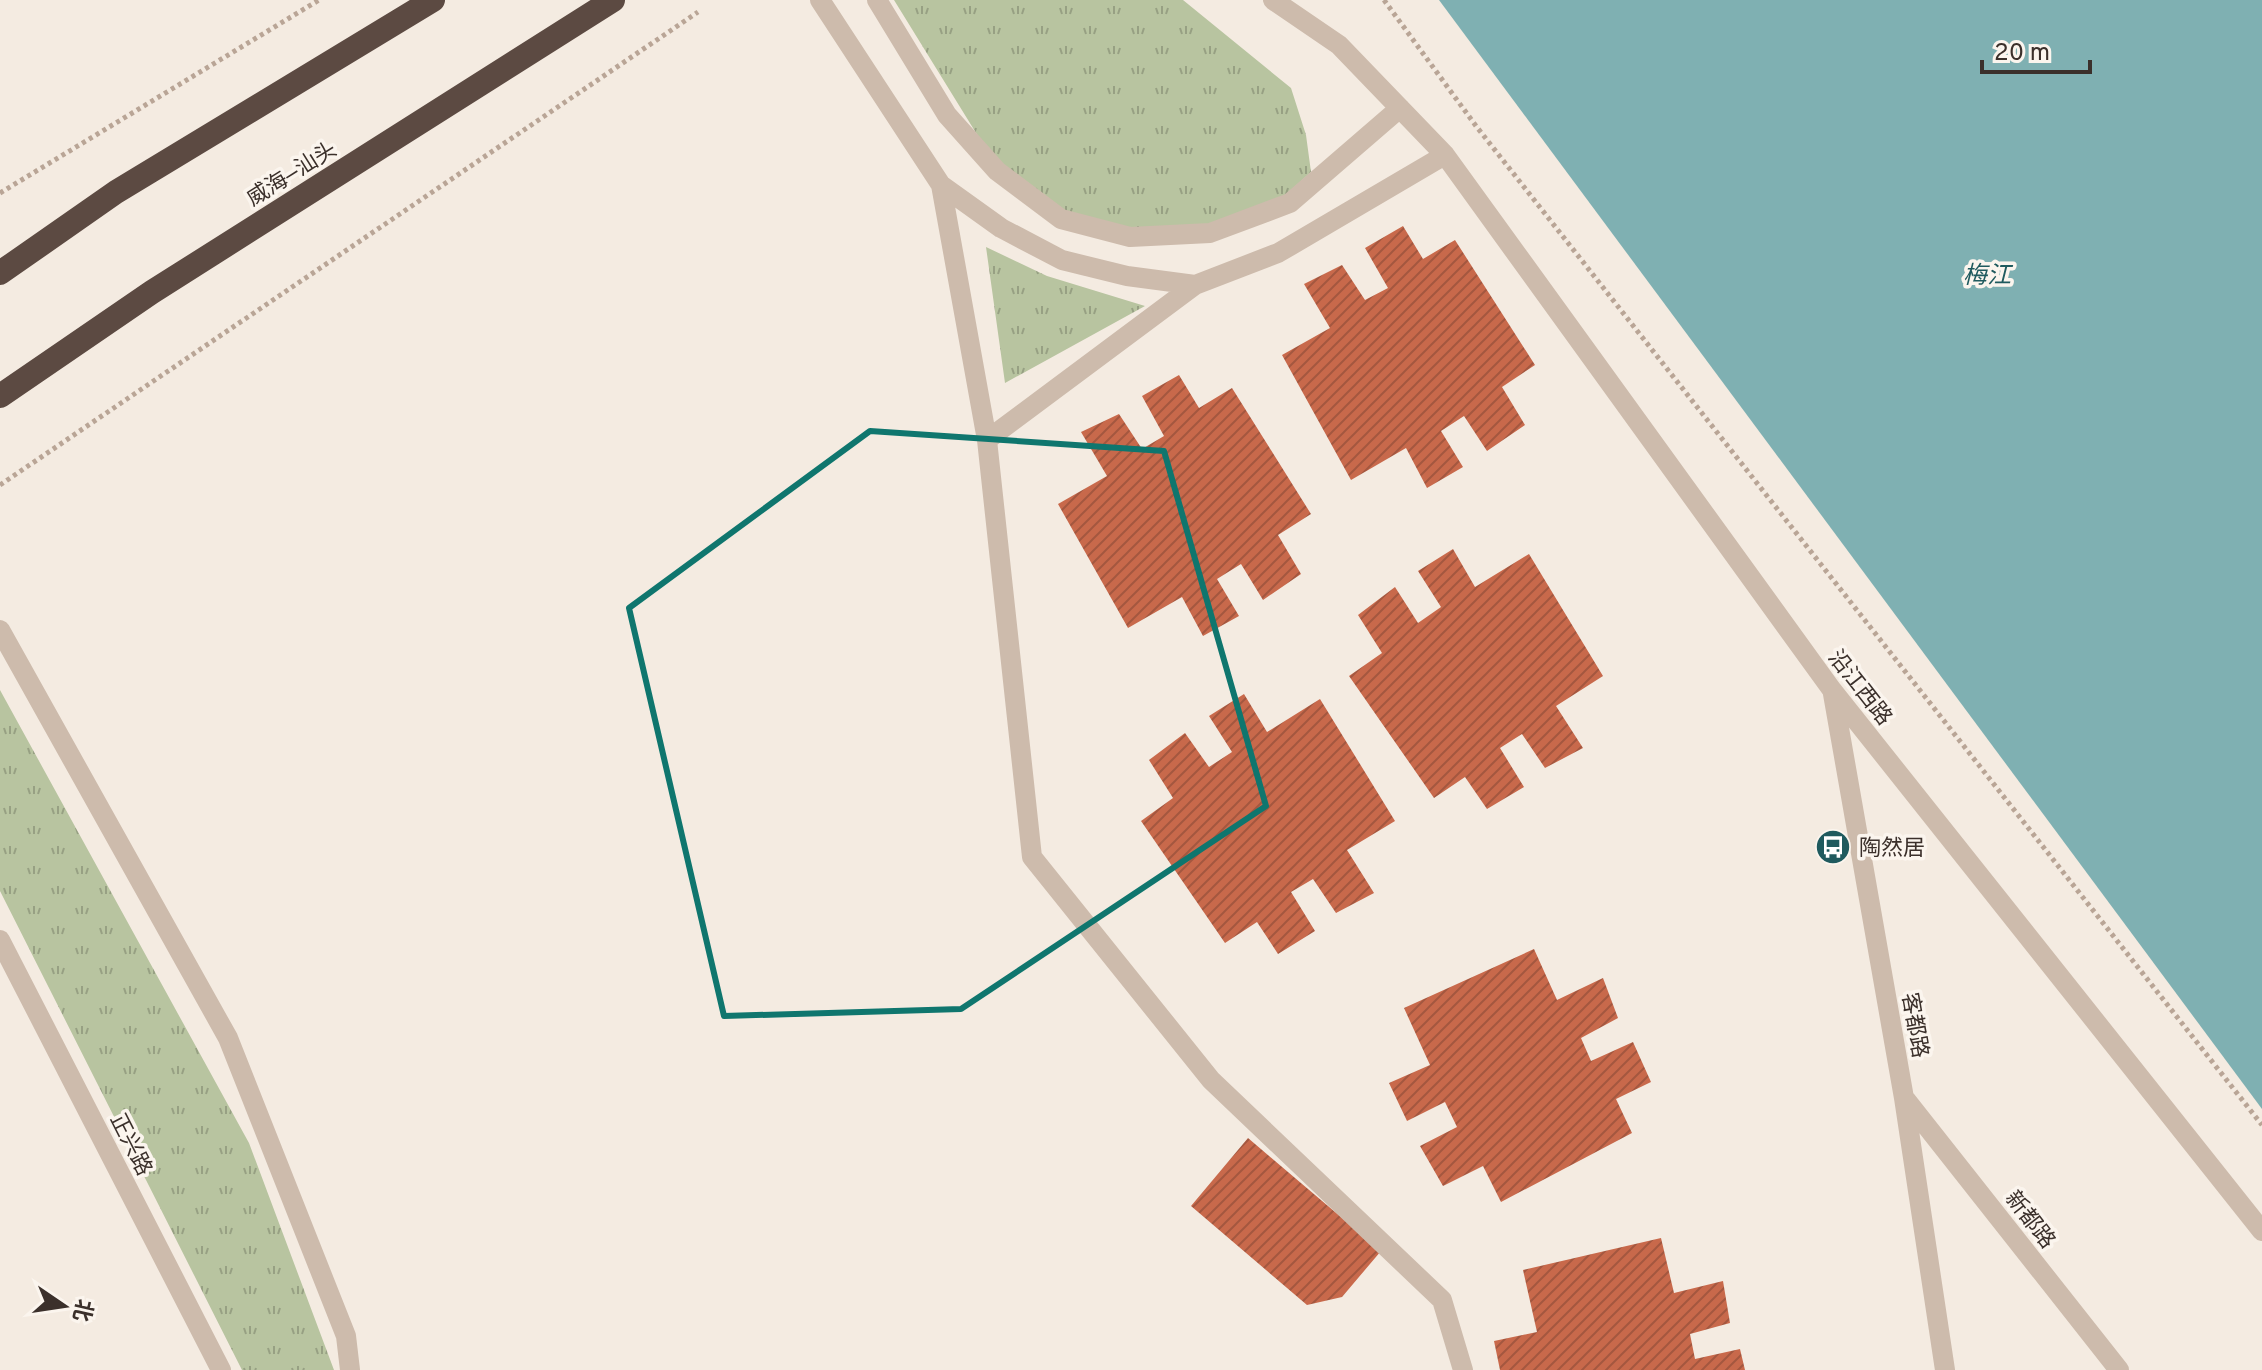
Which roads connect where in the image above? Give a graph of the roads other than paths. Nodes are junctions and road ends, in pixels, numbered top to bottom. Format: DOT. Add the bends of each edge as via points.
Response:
graph roads {
  1 [pos="433,0"];
  2 [pos="613,0"];
  3 [pos="820,0"];
  4 [pos="877,0"];
  5 [pos="1273,0"];
  6 [pos="1400,108"];
  7 [pos="1445,155"];
  8 [pos="941,185"];
  9 [pos="0,273"];
  10 [pos="1195,285"];
  11 [pos="0,396"];
  12 [pos="987,440"];
  13 [pos="0,630"];
  14 [pos="1832,690"];
  15 [pos="0,940"];
  16 [pos="1904,1098"];
  17 [pos="2262,1231"];
  18 [pos="221,1370"];
  19 [pos="350,1370"];
  20 [pos="1463,1370"];
  21 [pos="1945,1370"];
  22 [pos="2119,1370"];
  1 -- 9 [label="highway" via="116,192"];
  2 -- 11 [label="highway, 威海—汕头" via="152,292"];
  3 -- 8 [label="street"];
  4 -- 6 [label="street" via="947,115 997,171 1061,219 1130,237 1210,233 1290,203"];
  5 -- 6 [label="street, 沿江西路" via="1339,45"];
  6 -- 7 [label="street, 沿江西路"];
  7 -- 10 [label="street" via="1278,253"];
  7 -- 14 [label="street, 沿江西路"];
  8 -- 10 [label="street" via="1001,228 1062,260"];
  8 -- 12 [label="street"];
  10 -- 12 [label="street"];
  12 -- 20 [label="street" via="1032,857 1211,1080 1442,1300"];
  13 -- 19 [label="street" via="228,1038 346,1336"];
  14 -- 16 [label="street, 客都路"];
  14 -- 17 [label="street, 沿江西路"];
  15 -- 18 [label="street, 正兴路"];
  16 -- 21 [label="street, 客都路"];
  16 -- 22 [label="street, 新都路"];
}
